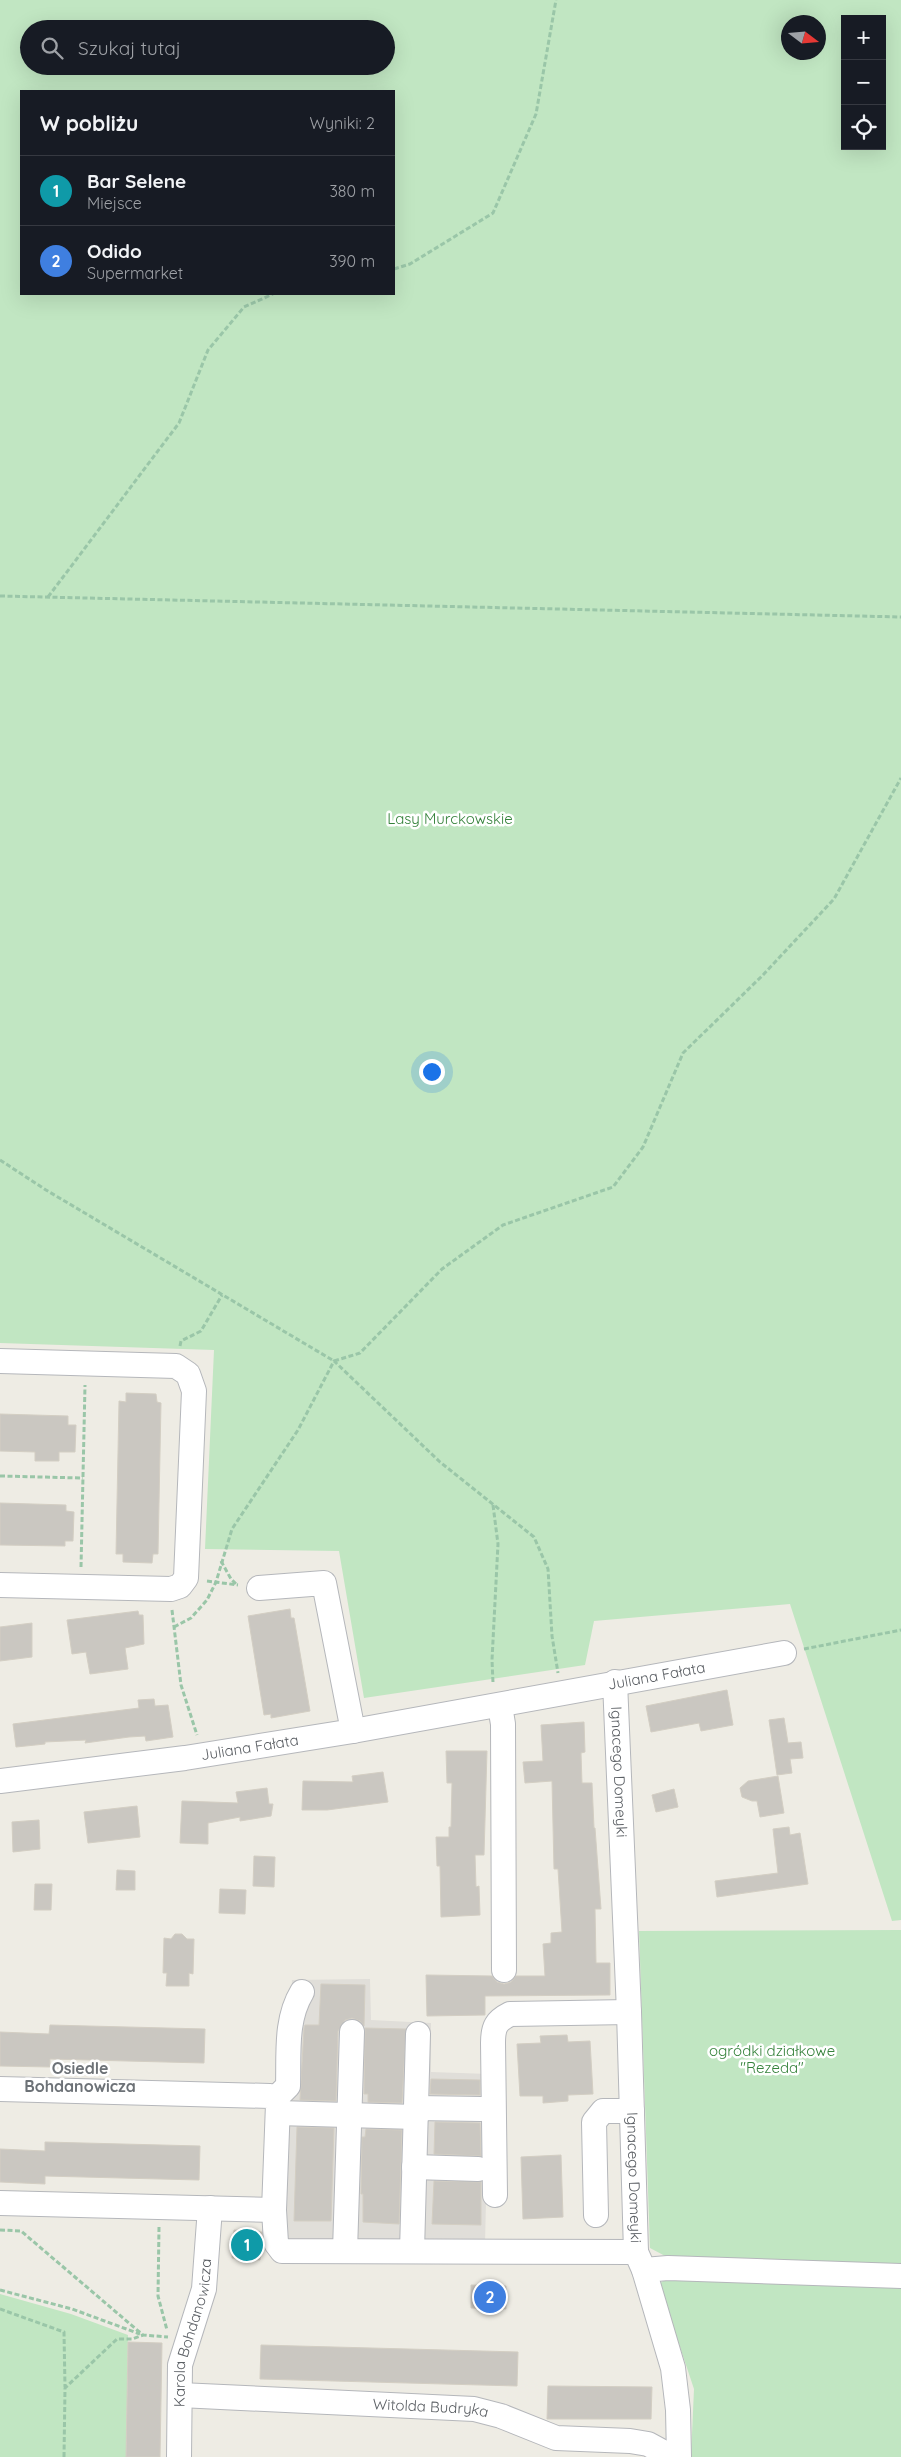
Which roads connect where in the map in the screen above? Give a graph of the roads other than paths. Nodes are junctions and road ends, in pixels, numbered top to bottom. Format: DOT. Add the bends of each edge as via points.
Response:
graph roads {
  1 [pos="0,1361"];
  2 [pos="0,1585"];
  3 [pos="248,1586"];
  4 [pos="784,1652"];
  5 [pos="615,1682"];
  6 [pos="497,1706"];
  7 [pos="353,1732"];
  8 [pos="0,1781"];
  9 [pos="504,1970"];
  10 [pos="302,1992"];
  11 [pos="629,2012"];
  12 [pos="352,2032"];
  13 [pos="418,2034"];
  14 [pos="0,2089"];
  15 [pos="277,2105"];
  16 [pos="481,2109"];
  17 [pos="632,2111"];
  18 [pos="416,2112"];
  19 [pos="350,2115"];
  20 [pos="414,2167"];
  21 [pos="478,2169"];
  22 [pos="495,2195"];
  23 [pos="0,2203"];
  24 [pos="210,2208"];
  25 [pos="274,2210"];
  26 [pos="596,2215"];
  27 [pos="412,2250"];
  28 [pos="345,2251"];
  29 [pos="640,2261"];
  30 [pos="901,2276"];
  31 [pos="180,2396"];
  32 [pos="179,2457"];
  33 [pos="672,2457"];
  34 [pos="679,2457"];
  1 -- 2 [label="street" via="176,1366 188,1374 194,1391 179,1584"];
  3 -- 7 [label="street" via="324,1584"];
  4 -- 5 [label="street, Juliana Fałata"];
  5 -- 6 [label="street, Juliana Fałata"];
  5 -- 11 [label="street, Ignacego Domeyki"];
  6 -- 7 [label="street, Juliana Fałata"];
  6 -- 9 [label="street" via="503,1724"];
  7 -- 8 [label="street, Juliana Fałata" via="206,1755"];
  10 -- 15 [label="street" via="293,2006 290,2020 288,2086"];
  11 -- 17 [label="street, Ignacego Domeyki"];
  11 -- 22 [label="street" via="510,2014 499,2019 493,2029"];
  12 -- 19 [label="street"];
  13 -- 18 [label="street"];
  14 -- 15 [label="street"];
  15 -- 19 [label="street"];
  15 -- 25 [label="street"];
  16 -- 18 [label="street"];
  17 -- 26 [label="street" via="603,2111 594,2122"];
  17 -- 29 [label="street, Ignacego Domeyki"];
  18 -- 19 [label="street"];
  18 -- 20 [label="street"];
  19 -- 28 [label="street"];
  20 -- 21 [label="street"];
  20 -- 27 [label="street"];
  23 -- 24 [label="street"];
  24 -- 25 [label="street"];
  24 -- 31 [label="street, Karola Bohdanowicza" via="204,2289 180,2365"];
  25 -- 28 [label="street" via="276,2243 282,2251"];
  27 -- 28 [label="street"];
  27 -- 29 [label="street"];
  29 -- 30 [label="street" via="668,2268"];
  29 -- 34 [label="street, Ignacego Domeyki" via="673,2368"];
  31 -- 32 [label="street, Karola Bohdanowicza"];
  31 -- 33 [label="street, Witolda Budryka" via="474,2409 556,2438 639,2442"];
}
